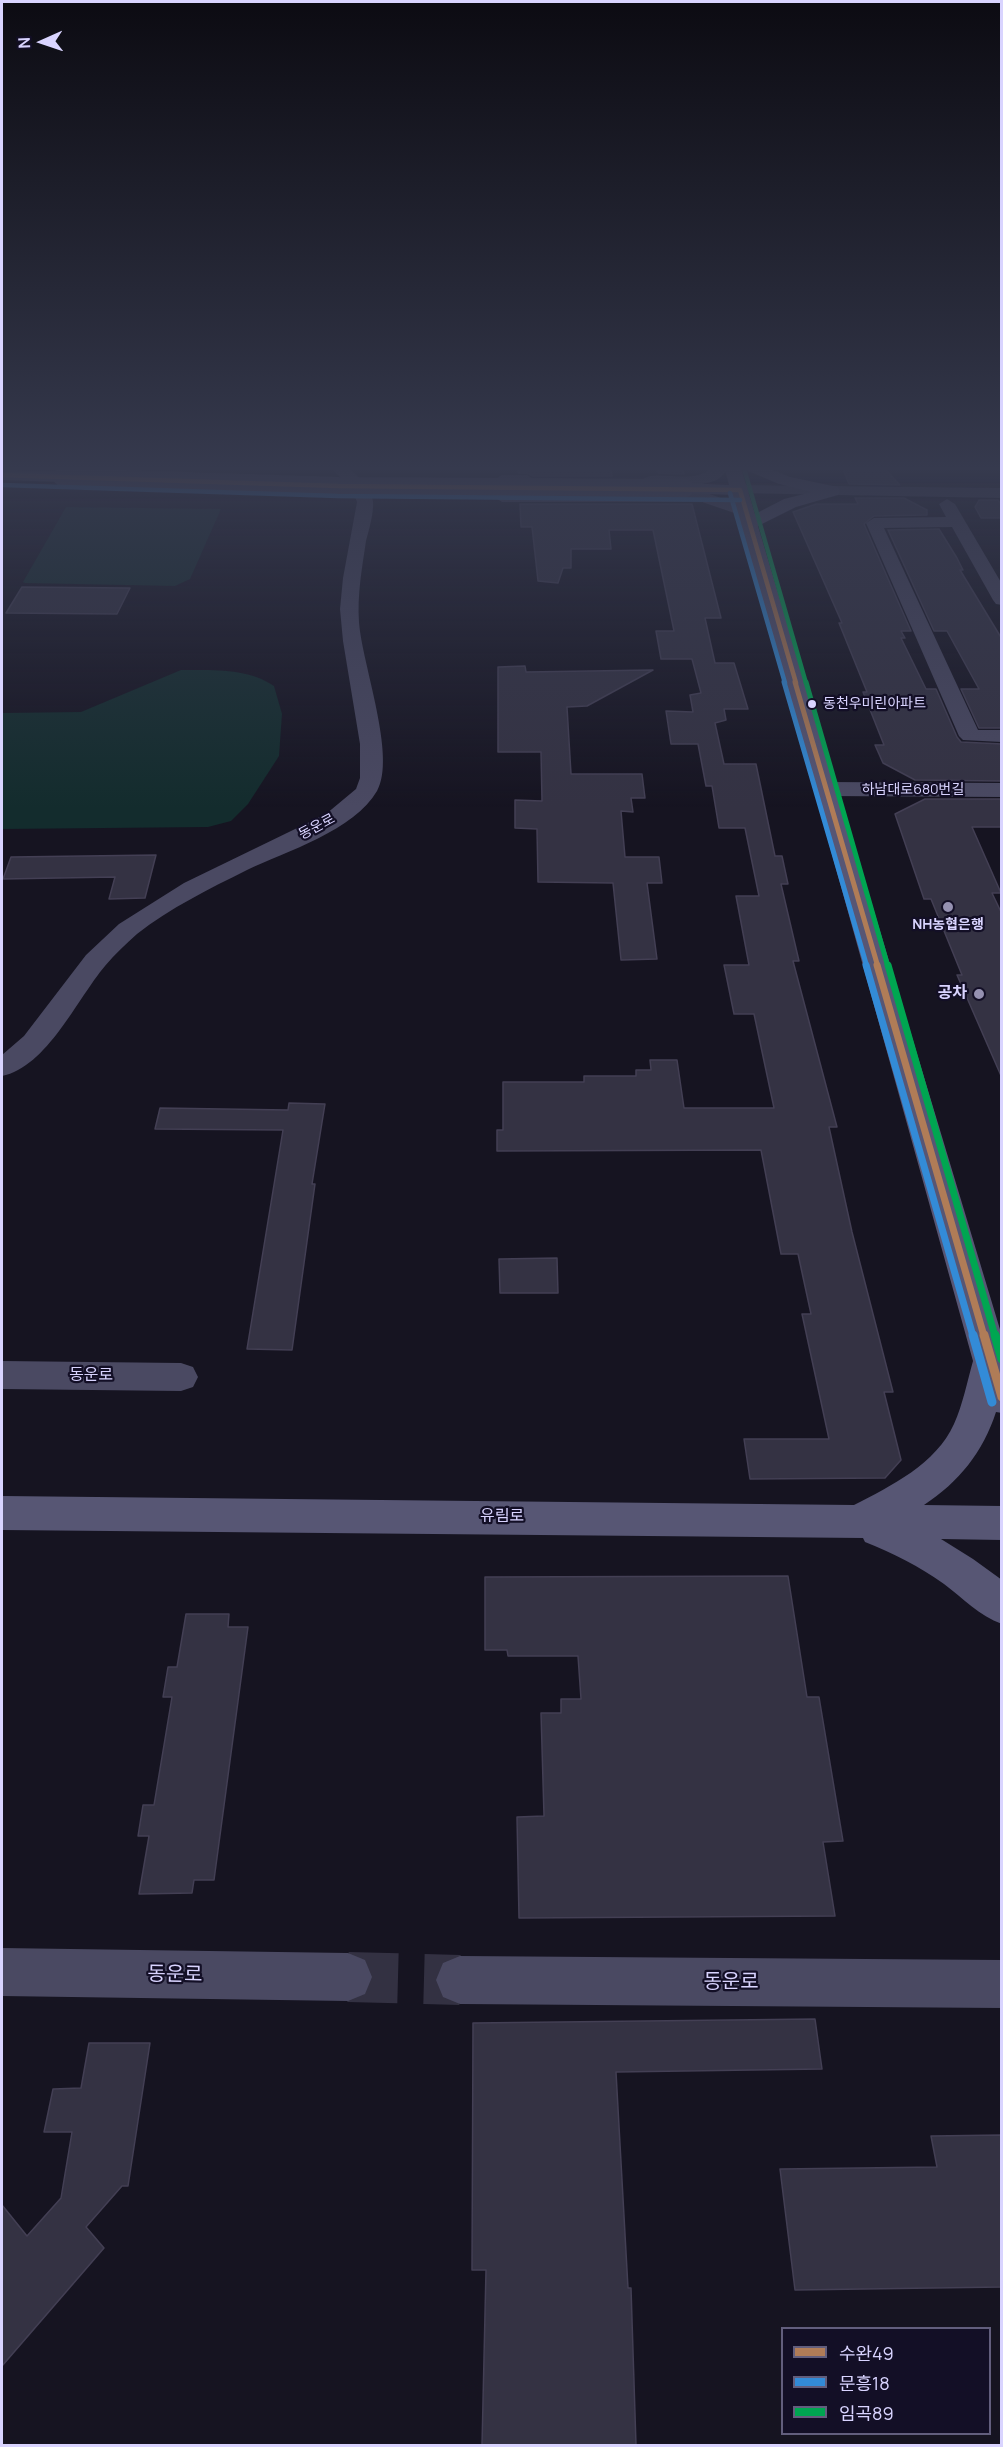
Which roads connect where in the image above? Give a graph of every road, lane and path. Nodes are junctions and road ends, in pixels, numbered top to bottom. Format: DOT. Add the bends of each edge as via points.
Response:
graph roads {
  1 [pos="354,579"];
  2 [pos="765,579"];
  3 [pos="899,579"];
  4 [pos="990,579"];
  5 [pos="1002,600"];
  6 [pos="1002,736"];
  7 [pos="825,789"];
  8 [pos="1002,790"];
  9 [pos="2,1067"];
  10 [pos="996,1365"];
  11 [pos="2,1375"];
  12 [pos="181,1377"];
  13 [pos="1002,1399"];
  14 [pos="2,1514"];
  15 [pos="858,1521"];
  16 [pos="1002,1523"];
  17 [pos="1002,1606"];
  18 [pos="2,1972"];
  19 [pos="348,1977"];
  20 [pos="460,1980"];
  21 [pos="1002,1984"];
  1 -- 9 [label="street, 동운로" via="350,604 353,645 371,738 371,781 358,801 331,821 185,893 144,918 85,973 27,1050"];
  2 -- 7 [label="main road"];
  3 -- 6 [label="street" via="970,736"];
  4 -- 5 [label="street"];
  7 -- 8 [label="street, 하남대로680번길"];
  7 -- 10 [label="main road"];
  10 -- 13 [label="main road"];
  10 -- 15 [label="main road" via="972,1427 957,1453 932,1480 903,1500"];
  11 -- 12 [label="street, 동운로"];
  14 -- 15 [label="main road, 유림로"];
  15 -- 16 [label="main road, 유림로"];
  15 -- 17 [label="main road" via="917,1545 966,1575"];
  18 -- 19 [label="street, 동운로"];
  20 -- 21 [label="street, 동운로"];
}
